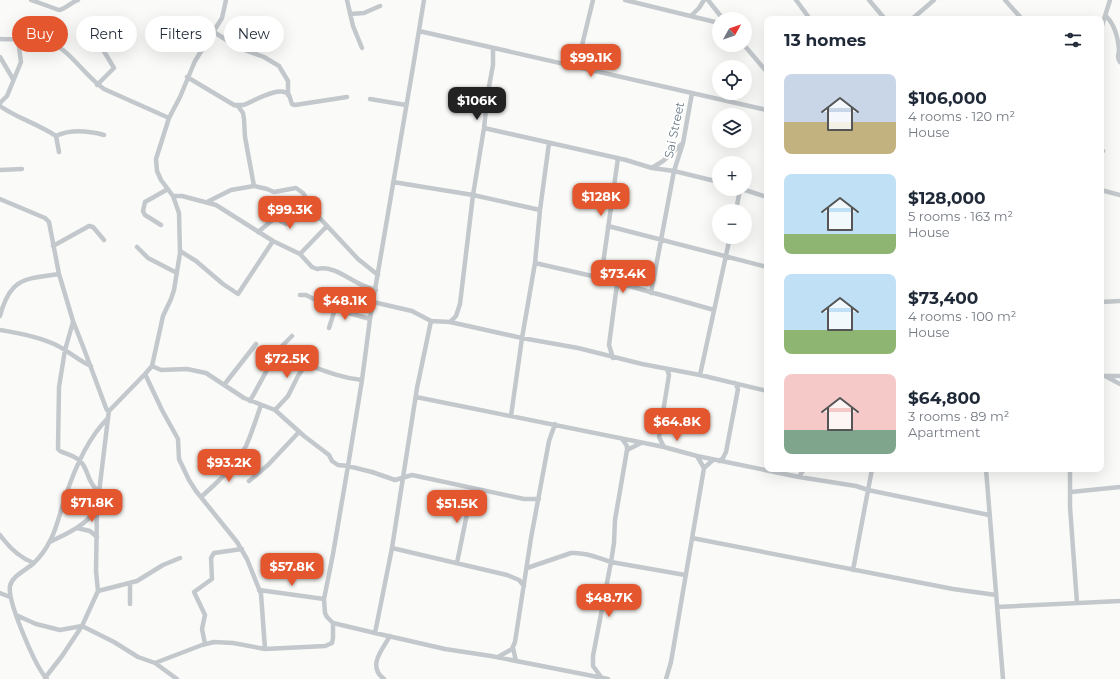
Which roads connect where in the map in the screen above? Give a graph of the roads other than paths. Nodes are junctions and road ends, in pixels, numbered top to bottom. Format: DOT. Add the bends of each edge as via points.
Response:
graph roads {
  1 [pos="31,0"];
  2 [pos="78,0"];
  3 [pos="226,0"];
  4 [pos="346,0"];
  5 [pos="424,0"];
  6 [pos="593,0"];
  7 [pos="625,0"];
  8 [pos="704,0"];
  9 [pos="708,0"];
  10 [pos="796,0"];
  11 [pos="869,0"];
  12 [pos="934,0"];
  13 [pos="1005,0"];
  14 [pos="1110,0"];
  15 [pos="380,6"];
  16 [pos="717,12"];
  17 [pos="350,14"];
  18 [pos="691,16"];
  19 [pos="808,16"];
  20 [pos="882,16"];
  21 [pos="915,16"];
  22 [pos="1019,16"];
  23 [pos="1106,16"];
  24 [pos="712,21"];
  25 [pos="1104,21"];
  26 [pos="216,28"];
  27 [pos="418,31"];
  28 [pos="216,33"];
  29 [pos="0,39"];
  30 [pos="12,40"];
  31 [pos="362,48"];
  32 [pos="493,48"];
  33 [pos="20,52"];
  34 [pos="64,52"];
  35 [pos="104,52"];
  36 [pos="201,52"];
  37 [pos="750,52"];
  38 [pos="0,57"];
  39 [pos="1120,62"];
  40 [pos="577,66"];
  41 [pos="764,68"];
  42 [pos="188,77"];
  43 [pos="13,79"];
  44 [pos="98,84"];
  45 [pos="692,93"];
  46 [pos="288,95"];
  47 [pos="347,98"];
  48 [pos="370,99"];
  49 [pos="0,105"];
  50 [pos="406,105"];
  51 [pos="234,106"];
  52 [pos="764,109"];
  53 [pos="169,118"];
  54 [pos="484,128"];
  55 [pos="104,135"];
  56 [pos="56,136"];
  57 [pos="549,143"];
  58 [pos="683,143"];
  59 [pos="59,152"];
  60 [pos="618,158"];
  61 [pos="652,168"];
  62 [pos="22,169"];
  63 [pos="0,170"];
  64 [pos="674,171"];
  65 [pos="712,180"];
  66 [pos="393,182"];
  67 [pos="254,186"];
  68 [pos="168,189"];
  69 [pos="1104,191"];
  70 [pos="752,192"];
  71 [pos="474,195"];
  72 [pos="1120,195"];
  73 [pos="173,196"];
  74 [pos="764,196"];
  75 [pos="0,199"];
  76 [pos="308,201"];
  77 [pos="207,202"];
  78 [pos="540,210"];
  79 [pos="161,225"];
  80 [pos="327,226"];
  81 [pos="608,226"];
  82 [pos="258,232"];
  83 [pos="662,239"];
  84 [pos="104,240"];
  85 [pos="273,241"];
  86 [pos="729,244"];
  87 [pos="53,246"];
  88 [pos="137,247"];
  89 [pos="180,251"];
  90 [pos="300,254"];
  91 [pos="726,256"];
  92 [pos="535,263"];
  93 [pos="764,266"];
  94 [pos="177,273"];
  95 [pos="59,274"];
  96 [pos="378,275"];
  97 [pos="601,278"];
  98 [pos="617,284"];
  99 [pos="376,290"];
  100 [pos="651,293"];
  101 [pos="300,295"];
  102 [pos="1120,301"];
  103 [pos="373,302"];
  104 [pos="1104,302"];
  105 [pos="335,309"];
  106 [pos="714,310"];
  107 [pos="0,316"];
  108 [pos="370,319"];
  109 [pos="73,321"];
  110 [pos="431,321"];
  111 [pos="450,322"];
  112 [pos="330,328"];
  113 [pos="0,330"];
  114 [pos="292,336"];
  115 [pos="522,338"];
  116 [pos="256,344"];
  117 [pos="65,350"];
  118 [pos="613,358"];
  119 [pos="91,366"];
  120 [pos="152,366"];
  121 [pos="667,370"];
  122 [pos="146,374"];
  123 [pos="700,375"];
  124 [pos="1120,376"];
  125 [pos="1104,377"];
  126 [pos="1104,377"];
  127 [pos="362,380"];
  128 [pos="735,383"];
  129 [pos="1120,384"];
  130 [pos="224,385"];
  131 [pos="764,387"];
  132 [pos="761,389"];
  133 [pos="764,390"];
  134 [pos="416,398"];
  135 [pos="250,401"];
  136 [pos="261,405"];
  137 [pos="108,410"];
  138 [pos="275,410"];
  139 [pos="511,416"];
  140 [pos="108,418"];
  141 [pos="555,424"];
  142 [pos="299,432"];
  143 [pos="659,437"];
  144 [pos="622,439"];
  145 [pos="641,443"];
  146 [pos="651,444"];
  147 [pos="664,447"];
  148 [pos="627,450"];
  149 [pos="697,456"];
  150 [pos="713,460"];
  151 [pos="80,461"];
  152 [pos="719,461"];
  153 [pos="348,466"];
  154 [pos="704,468"];
  155 [pos="764,470"];
  156 [pos="774,472"];
  157 [pos="802,472"];
  158 [pos="871,472"];
  159 [pos="986,472"];
  160 [pos="1070,472"];
  161 [pos="403,477"];
  162 [pos="799,477"];
  163 [pos="249,481"];
  164 [pos="1120,487"];
  165 [pos="472,489"];
  166 [pos="868,490"];
  167 [pos="98,491"];
  168 [pos="1071,492"];
  169 [pos="201,497"];
  170 [pos="539,499"];
  171 [pos="97,509"];
  172 [pos="989,515"];
  173 [pos="77,528"];
  174 [pos="0,535"];
  175 [pos="97,537"];
  176 [pos="692,538"];
  177 [pos="50,542"];
  178 [pos="392,548"];
  179 [pos="242,549"];
  180 [pos="180,558"];
  181 [pos="611,562"];
  182 [pos="34,563"];
  183 [pos="457,563"];
  184 [pos="527,568"];
  185 [pos="853,570"];
  186 [pos="685,576"];
  187 [pos="130,583"];
  188 [pos="524,586"];
  189 [pos="259,590"];
  190 [pos="98,591"];
  191 [pos="0,593"];
  192 [pos="10,596"];
  193 [pos="996,596"];
  194 [pos="324,599"];
  195 [pos="1120,601"];
  196 [pos="1076,603"];
  197 [pos="130,604"];
  198 [pos="998,607"];
  199 [pos="16,614"];
  200 [pos="333,623"];
  201 [pos="82,626"];
  202 [pos="375,633"];
  203 [pos="390,636"];
  204 [pos="205,644"];
  205 [pos="513,648"];
  206 [pos="265,649"];
  207 [pos="498,658"];
  208 [pos="516,661"];
  209 [pos="155,663"];
  210 [pos="601,677"];
  211 [pos="45,678"];
  212 [pos="177,679"];
  213 [pos="384,679"];
  214 [pos="608,679"];
  215 [pos="666,679"];
  216 [pos="1003,679"];
  1 -- 2 [label="street" via="59,10"];
  3 -- 26 [label="street" via="222,18"];
  4 -- 17 [label="street"];
  5 -- 27 [label="street"];
  6 -- 40 [label="street"];
  7 -- 18 [label="street"];
  8 -- 18 [label="street"];
  9 -- 16 [label="street"];
  10 -- 19 [label="street"];
  11 -- 20 [label="street"];
  12 -- 21 [label="street"];
  13 -- 22 [label="street"];
  14 -- 23 [label="street"];
  15 -- 17 [label="street" via="364,13"];
  17 -- 31 [label="street"];
  18 -- 24 [label="street"];
  23 -- 25 [label="street"];
  23 -- 39 [label="street" via="1115,27"];
  27 -- 32 [label="street"];
  27 -- 50 [label="street"];
  28 -- 46 [label="street" via="239,48 264,57 279,66 288,81"];
  29 -- 30 [label="street"];
  32 -- 40 [label="street"];
  32 -- 54 [label="street"];
  33 -- 43 [label="street" via="21,62"];
  34 -- 44 [label="street"];
  35 -- 44 [label="street" via="114,68"];
  36 -- 42 [label="street"];
  37 -- 41 [label="street"];
  38 -- 43 [label="street"];
  40 -- 45 [label="street"];
  42 -- 51 [label="street"];
  42 -- 53 [label="street"];
  43 -- 49 [label="street" via="7,96"];
  44 -- 53 [label="street" via="111,93"];
  45 -- 52 [label="street"];
  45 -- 58 [label="street, Sai Street"];
  46 -- 47 [label="street" via="292,104 296,105"];
  46 -- 51 [label="street" via="270,94"];
  48 -- 50 [label="street"];
  49 -- 56 [label="street" via="12,114 41,126"];
  50 -- 66 [label="street"];
  51 -- 67 [label="street" via="238,106 243,113"];
  53 -- 68 [label="street" via="156,163 161,180"];
  54 -- 57 [label="street"];
  54 -- 71 [label="street"];
  55 -- 56 [label="street" via="76,131"];
  56 -- 59 [label="street"];
  57 -- 60 [label="street"];
  57 -- 78 [label="street"];
  58 -- 61 [label="street"];
  58 -- 64 [label="street, Sai Street"];
  60 -- 61 [label="street"];
  60 -- 81 [label="street"];
  61 -- 64 [label="street"];
  62 -- 63 [label="street"];
  64 -- 65 [label="street"];
  64 -- 83 [label="street, Sai Street"];
  66 -- 71 [label="street"];
  66 -- 96 [label="street"];
  67 -- 76 [label="street" via="274,192 296,188"];
  67 -- 77 [label="street" via="231,190"];
  68 -- 73 [label="street"];
  68 -- 79 [label="street" via="145,202 143,211"];
  69 -- 72 [label="street"];
  70 -- 74 [label="street"];
  71 -- 78 [label="street"];
  71 -- 111 [label="street" via="460,304 456,316"];
  73 -- 77 [label="street"];
  73 -- 89 [label="street" via="179,213"];
  75 -- 87 [label="street" via="47,220"];
  76 -- 80 [label="street"];
  76 -- 82 [label="street" via="286,224 275,218"];
  77 -- 82 [label="street"];
  78 -- 92 [label="street"];
  80 -- 90 [label="street"];
  80 -- 96 [label="street" via="358,259"];
  81 -- 83 [label="street"];
  81 -- 97 [label="street"];
  82 -- 85 [label="street"];
  83 -- 91 [label="street"];
  83 -- 100 [label="street, Sai Street"];
  84 -- 87 [label="street" via="88,226"];
  85 -- 89 [label="street" via="238,294"];
  85 -- 90 [label="street"];
  86 -- 91 [label="street"];
  87 -- 95 [label="street"];
  88 -- 94 [label="street" via="148,258"];
  89 -- 94 [label="street"];
  90 -- 99 [label="street" via="312,267 335,271"];
  91 -- 93 [label="street"];
  91 -- 106 [label="street"];
  92 -- 97 [label="street"];
  92 -- 115 [label="street"];
  94 -- 120 [label="street" via="171,299 163,316"];
  95 -- 107 [label="street" via="19,283 7,295"];
  95 -- 109 [label="street"];
  96 -- 99 [label="street"];
  97 -- 98 [label="street"];
  98 -- 100 [label="street"];
  98 -- 118 [label="street" via="609,345"];
  99 -- 103 [label="street"];
  100 -- 106 [label="street"];
  101 -- 105 [label="street" via="306,295 324,306"];
  102 -- 104 [label="street"];
  103 -- 108 [label="street"];
  103 -- 110 [label="street" via="412,311"];
  105 -- 108 [label="street"];
  105 -- 112 [label="street"];
  106 -- 123 [label="street"];
  108 -- 127 [label="street"];
  109 -- 117 [label="street"];
  109 -- 119 [label="street"];
  110 -- 111 [label="street"];
  110 -- 134 [label="street"];
  111 -- 115 [label="street"];
  113 -- 117 [label="street" via="40,339"];
  114 -- 135 [label="street" via="278,350"];
  115 -- 118 [label="street" via="578,348"];
  115 -- 139 [label="street"];
  116 -- 130 [label="street"];
  117 -- 119 [label="street" via="77,360"];
  117 -- 151 [label="street" via="58,397 58,449"];
  118 -- 121 [label="street"];
  119 -- 137 [label="street"];
  120 -- 122 [label="street"];
  120 -- 130 [label="street" via="161,370 201,371"];
  121 -- 123 [label="street"];
  121 -- 143 [label="street" via="669,375"];
  122 -- 137 [label="street"];
  122 -- 169 [label="street" via="178,439 180,464"];
  123 -- 128 [label="street"];
  124 -- 125 [label="street"];
  126 -- 129 [label="street"];
  127 -- 138 [label="street" via="350,379 306,364 288,396"];
  127 -- 153 [label="street"];
  128 -- 132 [label="street"];
  128 -- 152 [label="street" via="738,389 726,452"];
  130 -- 135 [label="street"];
  131 -- 132 [label="street"];
  132 -- 133 [label="street"];
  134 -- 139 [label="street"];
  134 -- 161 [label="street"];
  135 -- 136 [label="street"];
  136 -- 138 [label="street"];
  136 -- 169 [label="street" via="246,446 236,462"];
  137 -- 140 [label="street"];
  138 -- 142 [label="street"];
  139 -- 141 [label="street"];
  140 -- 151 [label="street" via="101,425"];
  140 -- 167 [label="street"];
  141 -- 144 [label="street"];
  141 -- 170 [label="street" via="549,441"];
  142 -- 153 [label="street" via="329,454 338,465"];
  142 -- 163 [label="street"];
  143 -- 146 [label="street"];
  143 -- 147 [label="street"];
  144 -- 145 [label="street"];
  144 -- 148 [label="street"];
  145 -- 146 [label="street"];
  145 -- 148 [label="street"];
  146 -- 147 [label="street"];
  147 -- 149 [label="street"];
  148 -- 181 [label="street"];
  149 -- 150 [label="street"];
  149 -- 154 [label="street"];
  150 -- 152 [label="street"];
  150 -- 154 [label="street"];
  151 -- 167 [label="street" via="89,480"];
  151 -- 177 [label="street"];
  152 -- 155 [label="street"];
  153 -- 161 [label="street" via="395,480"];
  153 -- 194 [label="street"];
  154 -- 176 [label="street"];
  156 -- 162 [label="street"];
  157 -- 162 [label="street"];
  158 -- 166 [label="street"];
  159 -- 172 [label="street"];
  160 -- 168 [label="street"];
  161 -- 165 [label="street" via="412,475"];
  161 -- 178 [label="street"];
  162 -- 166 [label="street"];
  164 -- 168 [label="street"];
  165 -- 170 [label="street" via="524,499"];
  165 -- 183 [label="street"];
  166 -- 172 [label="street"];
  166 -- 185 [label="street"];
  167 -- 171 [label="street"];
  168 -- 196 [label="street"];
  169 -- 179 [label="street"];
  170 -- 184 [label="street"];
  171 -- 173 [label="street"];
  171 -- 175 [label="street"];
  172 -- 193 [label="street"];
  173 -- 175 [label="street" via="90,531"];
  173 -- 177 [label="street"];
  174 -- 182 [label="street" via="25,560"];
  175 -- 190 [label="street"];
  176 -- 185 [label="street"];
  176 -- 186 [label="street"];
  177 -- 182 [label="street"];
  178 -- 183 [label="street"];
  178 -- 202 [label="street"];
  179 -- 189 [label="street"];
  179 -- 204 [label="street" via="214,553 211,558 212,579 194,592 205,615 202,629"];
  180 -- 187 [label="street"];
  181 -- 184 [label="street" via="575,552"];
  181 -- 186 [label="street"];
  181 -- 210 [label="street" via="593,656 593,666"];
  182 -- 192 [label="street" via="12,582"];
  183 -- 188 [label="street" via="514,577"];
  184 -- 188 [label="street"];
  185 -- 193 [label="street"];
  186 -- 215 [label="street"];
  187 -- 190 [label="street"];
  187 -- 197 [label="street"];
  188 -- 205 [label="street"];
  189 -- 194 [label="street"];
  189 -- 206 [label="street"];
  190 -- 201 [label="street"];
  191 -- 192 [label="street"];
  192 -- 199 [label="street"];
  193 -- 198 [label="street"];
  194 -- 200 [label="street" via="327,617"];
  195 -- 196 [label="street"];
  196 -- 198 [label="street"];
  198 -- 216 [label="street"];
  199 -- 201 [label="street" via="36,624 60,630"];
  199 -- 211 [label="street"];
  200 -- 202 [label="street"];
  200 -- 206 [label="street" via="332,643 325,646"];
  201 -- 209 [label="street" via="138,657"];
  201 -- 211 [label="street"];
  202 -- 203 [label="street"];
  203 -- 207 [label="street"];
  203 -- 213 [label="street" via="375,668"];
  204 -- 206 [label="street" via="233,643"];
  204 -- 209 [label="street"];
  205 -- 207 [label="street"];
  205 -- 208 [label="street"];
  207 -- 208 [label="street"];
  208 -- 210 [label="street"];
  209 -- 212 [label="street"];
  210 -- 214 [label="street"];
}
